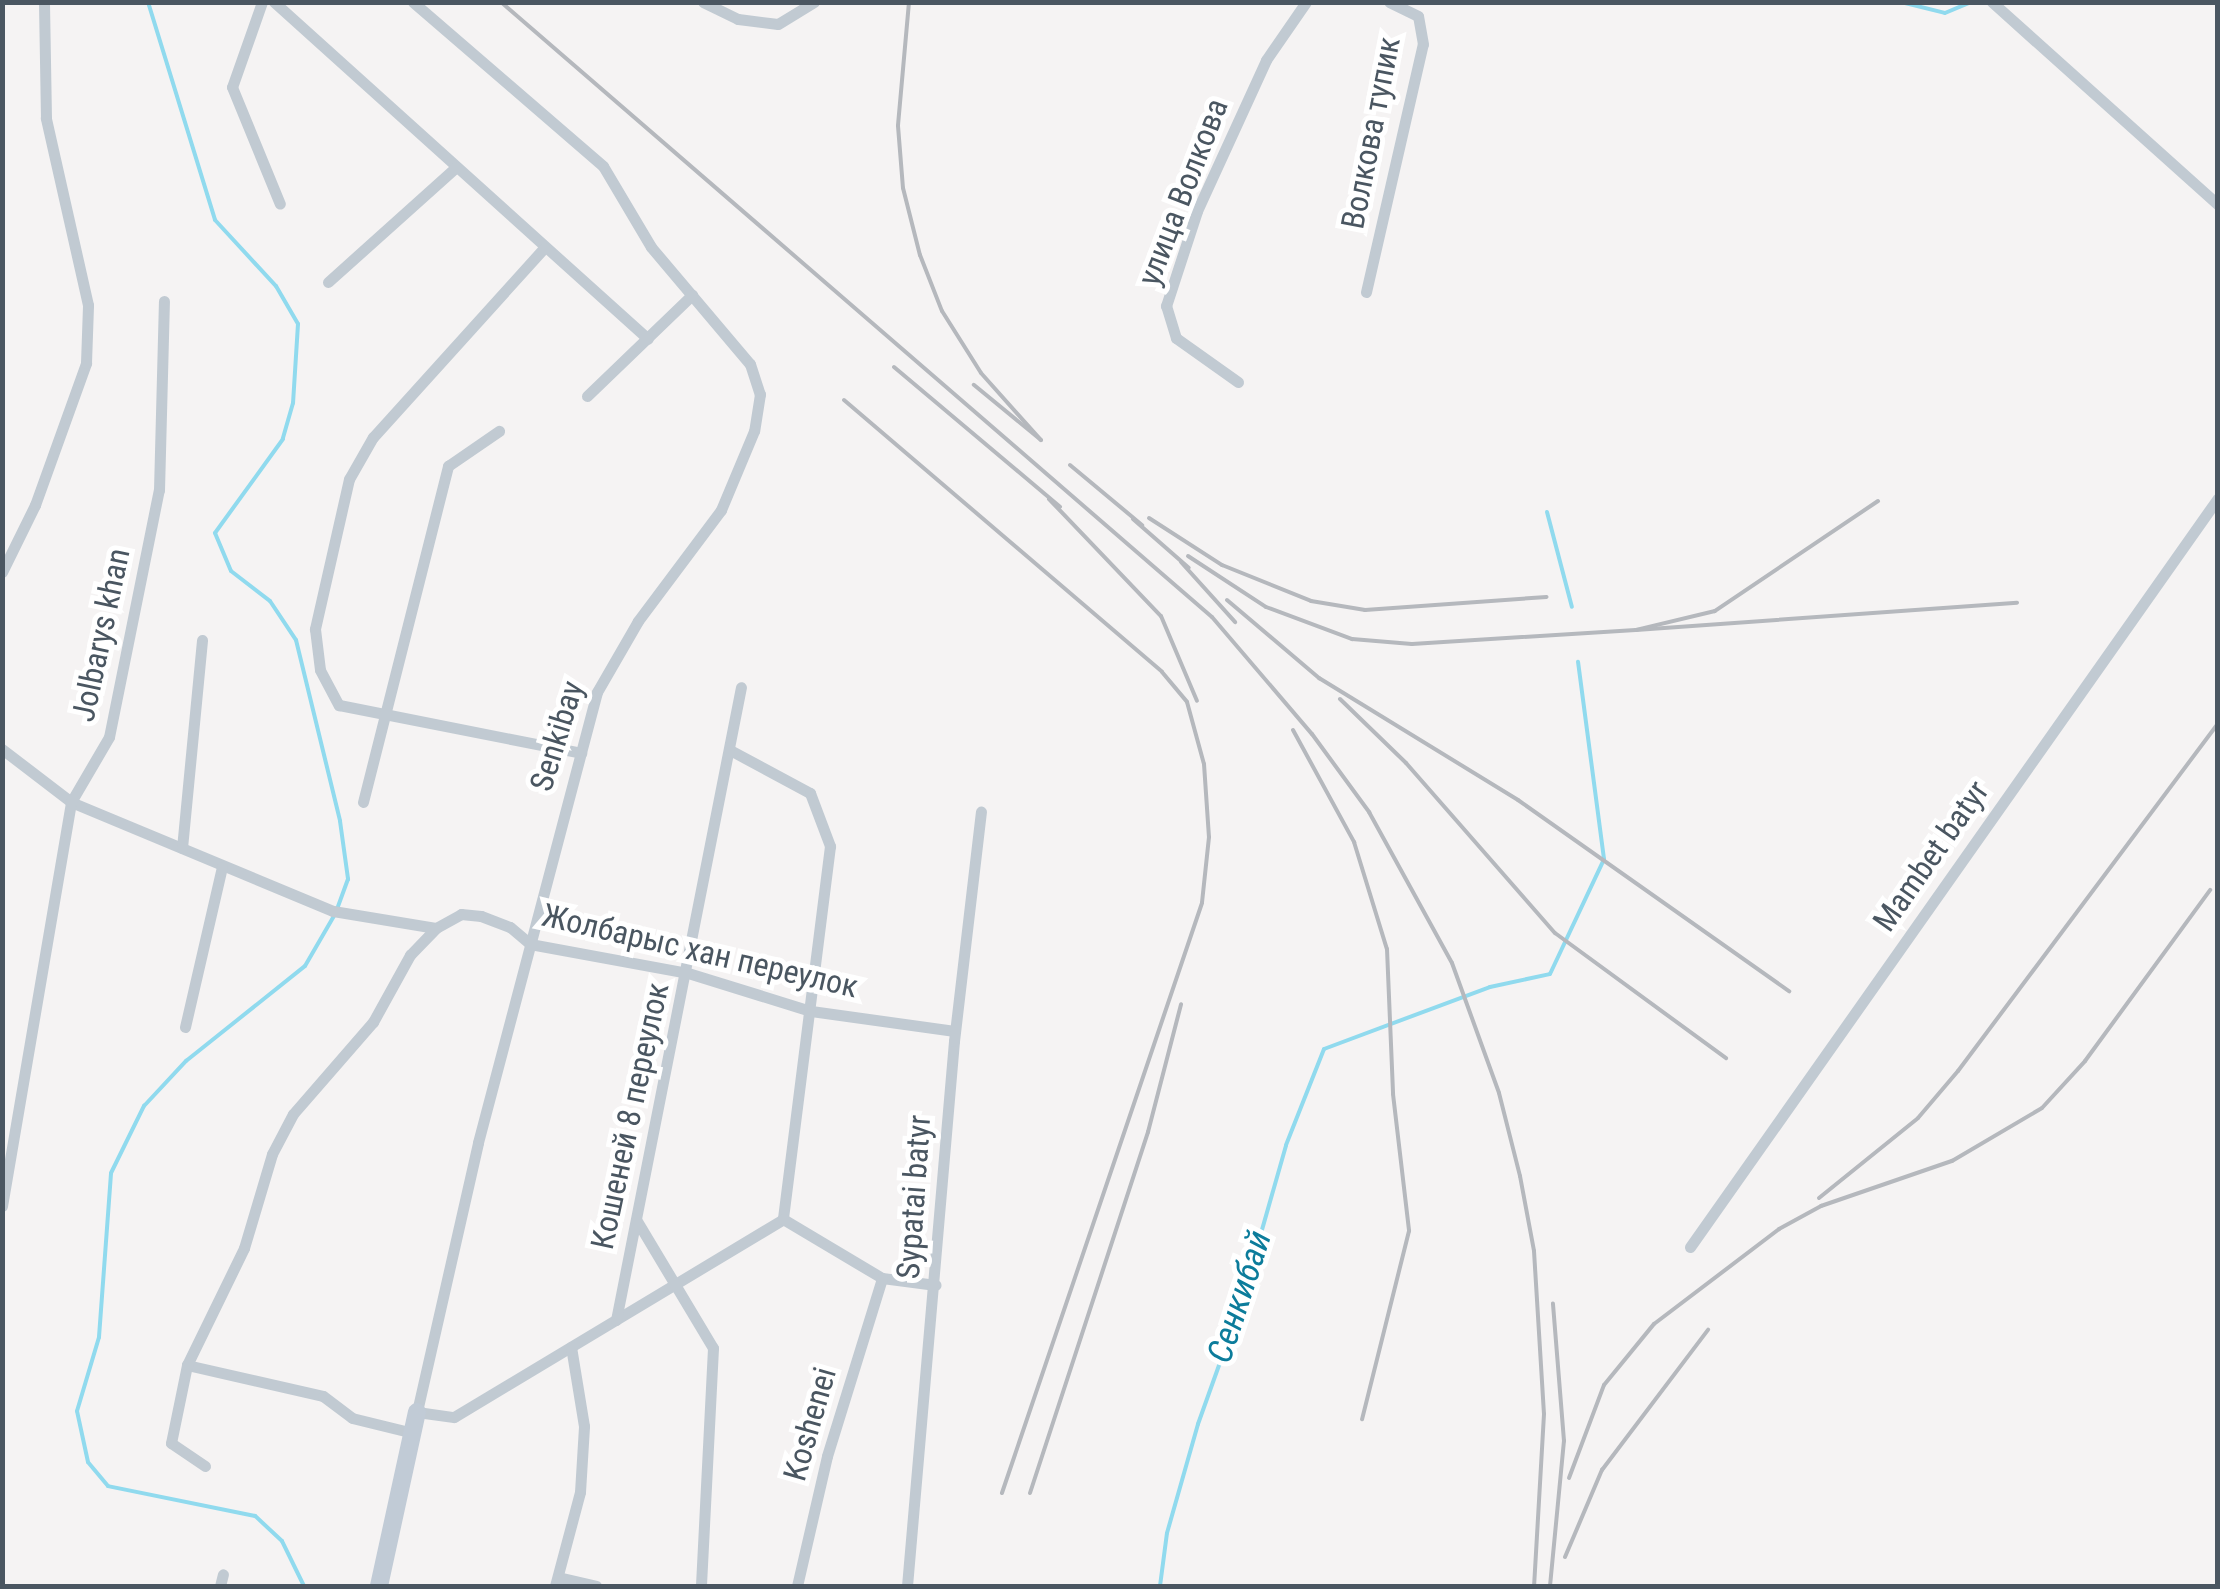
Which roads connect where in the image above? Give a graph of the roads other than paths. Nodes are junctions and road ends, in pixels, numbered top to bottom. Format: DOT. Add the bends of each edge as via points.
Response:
graph roads {
  1 [pos="44,2"];
  2 [pos="262,2"];
  3 [pos="274,2"];
  4 [pos="414,2"];
  5 [pos="703,2"];
  6 [pos="814,2"];
  7 [pos="1306,2"];
  8 [pos="1389,2"];
  9 [pos="1992,2"];
  10 [pos="456,167"];
  11 [pos="280,204"];
  12 [pos="2218,204"];
  13 [pos="544,248"];
  14 [pos="328,282"];
  15 [pos="1366,292"];
  16 [pos="692,295"];
  17 [pos="164,301"];
  18 [pos="648,338"];
  19 [pos="1238,382"];
  20 [pos="586,396"];
  21 [pos="499,430"];
  22 [pos="2218,498"];
  23 [pos="2,572"];
  24 [pos="202,640"];
  25 [pos="741,687"];
  26 [pos="383,712"];
  27 [pos="2,749"];
  28 [pos="730,750"];
  29 [pos="581,752"];
  30 [pos="71,802"];
  31 [pos="363,802"];
  32 [pos="981,812"];
  33 [pos="182,848"];
  34 [pos="222,867"];
  35 [pos="436,928"];
  36 [pos="530,944"];
  37 [pos="688,973"];
  38 [pos="811,1011"];
  39 [pos="185,1027"];
  40 [pos="955,1031"];
  41 [pos="2,1206"];
  42 [pos="784,1219"];
  43 [pos="636,1220"];
  44 [pos="1690,1246"];
  45 [pos="882,1278"];
  46 [pos="936,1285"];
  47 [pos="673,1286"];
  48 [pos="616,1320"];
  49 [pos="571,1347"];
  50 [pos="187,1365"];
  51 [pos="417,1412"];
  52 [pos="414,1433"];
  53 [pos="205,1466"];
  54 [pos="557,1582"];
  55 [pos="379,1586"];
  56 [pos="596,1586"];
  57 [pos="702,1586"];
  58 [pos="798,1586"];
  59 [pos="908,1586"];
  1 -- 23 [label="street" via="46,118 88,305 86,363 35,505"];
  2 -- 11 [label="street" via="232,88"];
  3 -- 10 [label="street"];
  4 -- 16 [label="street, Senkibay" via="603,166 651,247"];
  5 -- 6 [label="street" via="738,18 778,24"];
  7 -- 19 [label="street, улица Волкова" via="1266,60 1197,211 1166,306 1176,338"];
  8 -- 15 [label="street, Волкова тупик" via="1418,16 1423,44"];
  9 -- 12 [label="street"];
  10 -- 13 [label="street"];
  10 -- 14 [label="street"];
  13 -- 18 [label="street"];
  13 -- 26 [label="street" via="374,437 349,479 315,629 320,670 339,705"];
  16 -- 18 [label="street"];
  16 -- 29 [label="street, Senkibay" via="750,364 760,394 754,431 721,510 638,620 597,692"];
  17 -- 30 [label="street, Jolbarys khan" via="159,490 110,737"];
  18 -- 20 [label="street"];
  21 -- 26 [label="street" via="448,466"];
  22 -- 44 [label="street, Mambet batyr"];
  24 -- 33 [label="street"];
  25 -- 28 [label="street, Кошеней 8 переулок"];
  26 -- 29 [label="street"];
  26 -- 31 [label="street"];
  27 -- 30 [label="street, Жолбарыс хан переулок"];
  28 -- 37 [label="street, Кошеней 8 переулок"];
  28 -- 38 [label="street" via="810,792 830,846"];
  29 -- 36 [label="street, Senkibay"];
  30 -- 33 [label="street, Жолбарыс хан переулок"];
  30 -- 41 [label="street, Jolbarys khan"];
  32 -- 40 [label="street, Sypatai batyr"];
  33 -- 34 [label="street, Жолбарыс хан переулок"];
  34 -- 35 [label="street, Жолбарыс хан переулок" via="333,911"];
  34 -- 39 [label="street"];
  35 -- 36 [label="street, Жолбарыс хан переулок" via="461,914 480,916 510,927"];
  35 -- 50 [label="street" via="410,955 373,1022 293,1114 272,1154 244,1248"];
  36 -- 37 [label="street, Жолбарыс хан переулок"];
  36 -- 51 [label="street, Senkibay"];
  37 -- 38 [label="street, Жолбарыс хан переулок"];
  37 -- 43 [label="street, Кошеней 8 переулок"];
  38 -- 40 [label="street, Жолбарыс хан переулок"];
  38 -- 42 [label="street"];
  40 -- 46 [label="street, Sypatai batyr"];
  42 -- 45 [label="street"];
  42 -- 47 [label="street"];
  43 -- 47 [label="street"];
  43 -- 48 [label="street, Кошеней 8 переулок"];
  45 -- 46 [label="street"];
  45 -- 58 [label="street, Koshenei" via="827,1456"];
  46 -- 59 [label="street, Sypatai batyr"];
  47 -- 48 [label="street"];
  47 -- 57 [label="street" via="713,1348 716,1370"];
  48 -- 49 [label="street"];
  49 -- 51 [label="street" via="454,1418"];
  49 -- 54 [label="street" via="584,1426 580,1492"];
  50 -- 52 [label="street" via="323,1396 352,1418"];
  50 -- 53 [label="street" via="171,1443"];
  51 -- 52 [label="street, Senkibay"];
  52 -- 55 [label="street, Senkibay"];
  54 -- 56 [label="street"];
}
